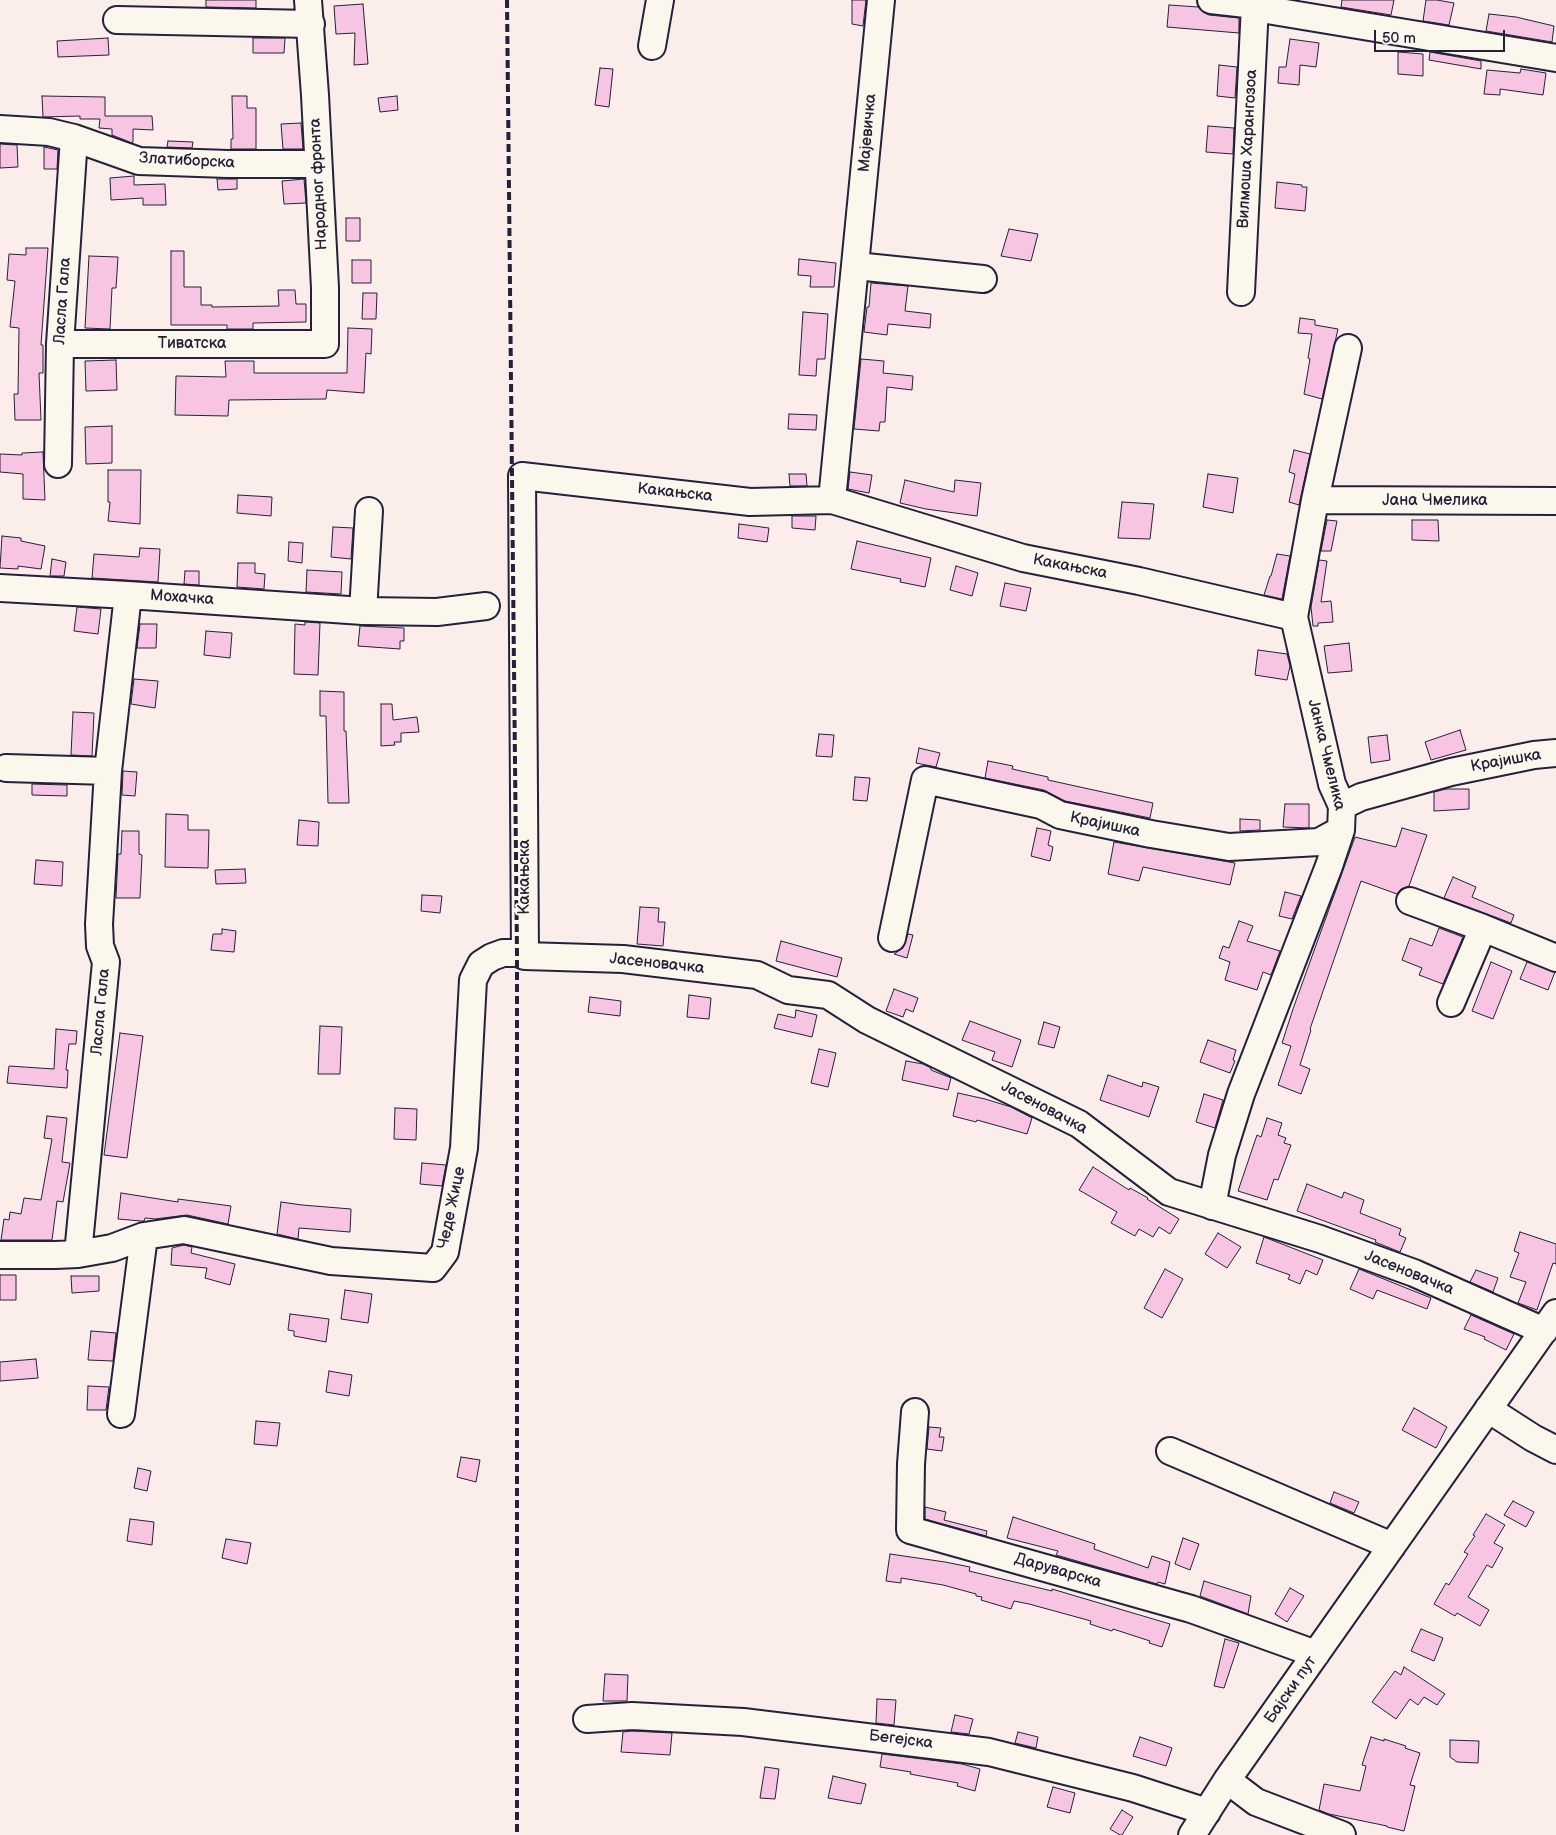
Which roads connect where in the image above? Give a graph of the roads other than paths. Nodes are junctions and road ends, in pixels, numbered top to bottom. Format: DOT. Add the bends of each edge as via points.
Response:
graph roads {
  1 [pos="660,0"];
  2 [pos="881,0"];
  3 [pos="1211,0"];
  4 [pos="1255,5"];
  5 [pos="309,12"];
  6 [pos="117,20"];
  7 [pos="652,46"];
  8 [pos="1556,58"];
  9 [pos="0,129"];
  10 [pos="74,138"];
  11 [pos="318,164"];
  12 [pos="856,266"];
  13 [pos="983,279"];
  14 [pos="1241,292"];
  15 [pos="60,344"];
  16 [pos="325,344"];
  17 [pos="1348,348"];
  18 [pos="58,464"];
  19 [pos="832,500"];
  20 [pos="1315,500"];
  21 [pos="1556,501"];
  22 [pos="369,511"];
  23 [pos="0,588"];
  24 [pos="128,595"];
  25 [pos="486,606"];
  26 [pos="363,611"];
  27 [pos="1294,617"];
  28 [pos="1556,753"];
  29 [pos="6,768"];
  30 [pos="108,771"];
  31 [pos="1342,818"];
  32 [pos="1410,901"];
  33 [pos="1483,928"];
  34 [pos="892,938"];
  35 [pos="526,956"];
  36 [pos="1556,958"];
  37 [pos="1452,1003"];
  38 [pos="1212,1206"];
  39 [pos="144,1236"];
  40 [pos="78,1254"];
  41 [pos="0,1255"];
  42 [pos="1550,1322"];
  43 [pos="1488,1409"];
  44 [pos="915,1412"];
  45 [pos="121,1414"];
  46 [pos="1556,1450"];
  47 [pos="1170,1451"];
  48 [pos="1392,1546"];
  49 [pos="1316,1654"];
  50 [pos="587,1719"];
  51 [pos="1227,1780"];
  52 [pos="1207,1812"];
  53 [pos="1192,1835"];
  54 [pos="1342,1835"];
  1 -- 7 [label="street"];
  2 -- 12 [label="street, Мајевичка"];
  3 -- 4 [label="street"];
  4 -- 8 [label="street" via="1267,10"];
  4 -- 14 [label="street, Вилмоша Харангозоа"];
  5 -- 6 [label="street, Народног фронта"];
  5 -- 11 [label="street, Народног фронта"];
  9 -- 10 [label="street, Златиборска" via="49,132"];
  10 -- 11 [label="street, Златиборска" via="138,161"];
  10 -- 15 [label="street, Ласла Гала"];
  11 -- 16 [label="street, Народног фронта"];
  12 -- 13 [label="street"];
  12 -- 19 [label="street, Мајевичка"];
  15 -- 16 [label="street, Тиватска"];
  15 -- 18 [label="street, Ласла Гала"];
  17 -- 20 [label="street, Јанка Чмелика"];
  19 -- 27 [label="street, Какањска" via="1023,558"];
  19 -- 35 [label="street, Какањска" via="750,502 522,476"];
  20 -- 21 [label="street, Јана Чмелика"];
  20 -- 27 [label="street, Јанка Чмелика"];
  22 -- 26 [label="street"];
  23 -- 24 [label="street, Мохачка"];
  24 -- 26 [label="street, Мохачка"];
  24 -- 30 [label="street, Ласла Гала"];
  25 -- 26 [label="street, Мохачка" via="437,612"];
  27 -- 31 [label="street, Јанка Чмелика"];
  28 -- 31 [label="street, Крајишка" via="1451,772 1361,798"];
  29 -- 30 [label="street"];
  30 -- 40 [label="street, Ласла Гала" via="98,924 100,946 106,962"];
  31 -- 34 [label="street, Крајишка" via="1319,842 1229,847 1060,815 1041,805 925,780 905,831"];
  31 -- 38 [label="street, Јанка Чмелика" via="1329,866 1241,1094 1222,1155"];
  32 -- 33 [label="street"];
  33 -- 36 [label="street"];
  33 -- 37 [label="street"];
  35 -- 38 [label="street, Јасеновачка" via="623,959 757,975 788,990 828,995 867,1020 1080,1124 1169,1192"];
  35 -- 39 [label="street, Чеде Жице" via="503,953 492,957 481,964 473,980 464,1148 445,1252 433,1268 331,1261 184,1230"];
  38 -- 42 [label="street, Јасеновачка" via="1320,1239"];
  39 -- 40 [label="street, Чеде Жице" via="112,1248"];
  39 -- 45 [label="street"];
  40 -- 41 [label="street, Чеде Жице"];
  42 -- 43 [label="street, Бајски пут"];
  43 -- 46 [label="street"];
  43 -- 48 [label="street, Бајски пут"];
  44 -- 49 [label="street, Даруварска" via="910,1530 1191,1609"];
  47 -- 48 [label="street"];
  48 -- 49 [label="street, Бајски пут"];
  49 -- 51 [label="street, Бајски пут"];
  50 -- 52 [label="street, Бегејска" via="632,1716 743,1722 989,1752 1133,1788"];
  51 -- 52 [label="street, Бајски пут"];
  51 -- 54 [label="street" via="1256,1802"];
  52 -- 53 [label="street, Бајски пут"];
}
